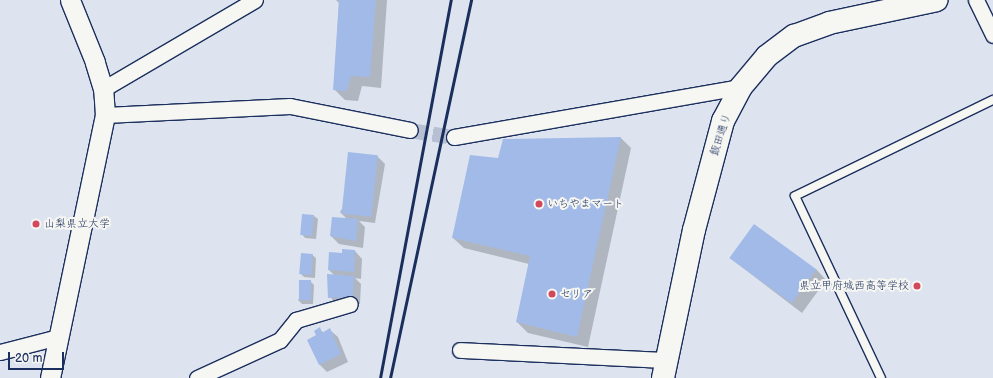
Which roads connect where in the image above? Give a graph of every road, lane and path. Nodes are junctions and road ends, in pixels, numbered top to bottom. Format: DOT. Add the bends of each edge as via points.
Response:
graph roads {
  1 [pos="70,0"];
  2 [pos="256,0"];
  3 [pos="937,0"];
  4 [pos="976,0"];
  5 [pos="993,35"];
  6 [pos="741,87"];
  7 [pos="103,89"];
  8 [pos="993,100"];
  9 [pos="105,116"];
  10 [pos="410,130"];
  11 [pos="454,137"];
  12 [pos="350,304"];
  13 [pos="58,337"];
  14 [pos="460,350"];
  15 [pos="0,352"];
  16 [pos="665,369"];
  17 [pos="50,378"];
  18 [pos="197,378"];
  19 [pos="880,378"];
  1 -- 7 [label="street"];
  2 -- 7 [label="street"];
  3 -- 6 [label="main road, 飯田通り" via="829,22 794,36 767,56"];
  4 -- 5 [label="street"];
  6 -- 11 [label="street"];
  6 -- 16 [label="main road, 飯田通り" via="723,122 694,230"];
  7 -- 9 [label="street"];
  8 -- 19 [label="lane" via="795,196"];
  9 -- 10 [label="street" via="290,106"];
  9 -- 13 [label="street"];
  12 -- 18 [label="street" via="296,320 280,340"];
  13 -- 15 [label="street"];
  13 -- 17 [label="street"];
  14 -- 16 [label="street"];
}
